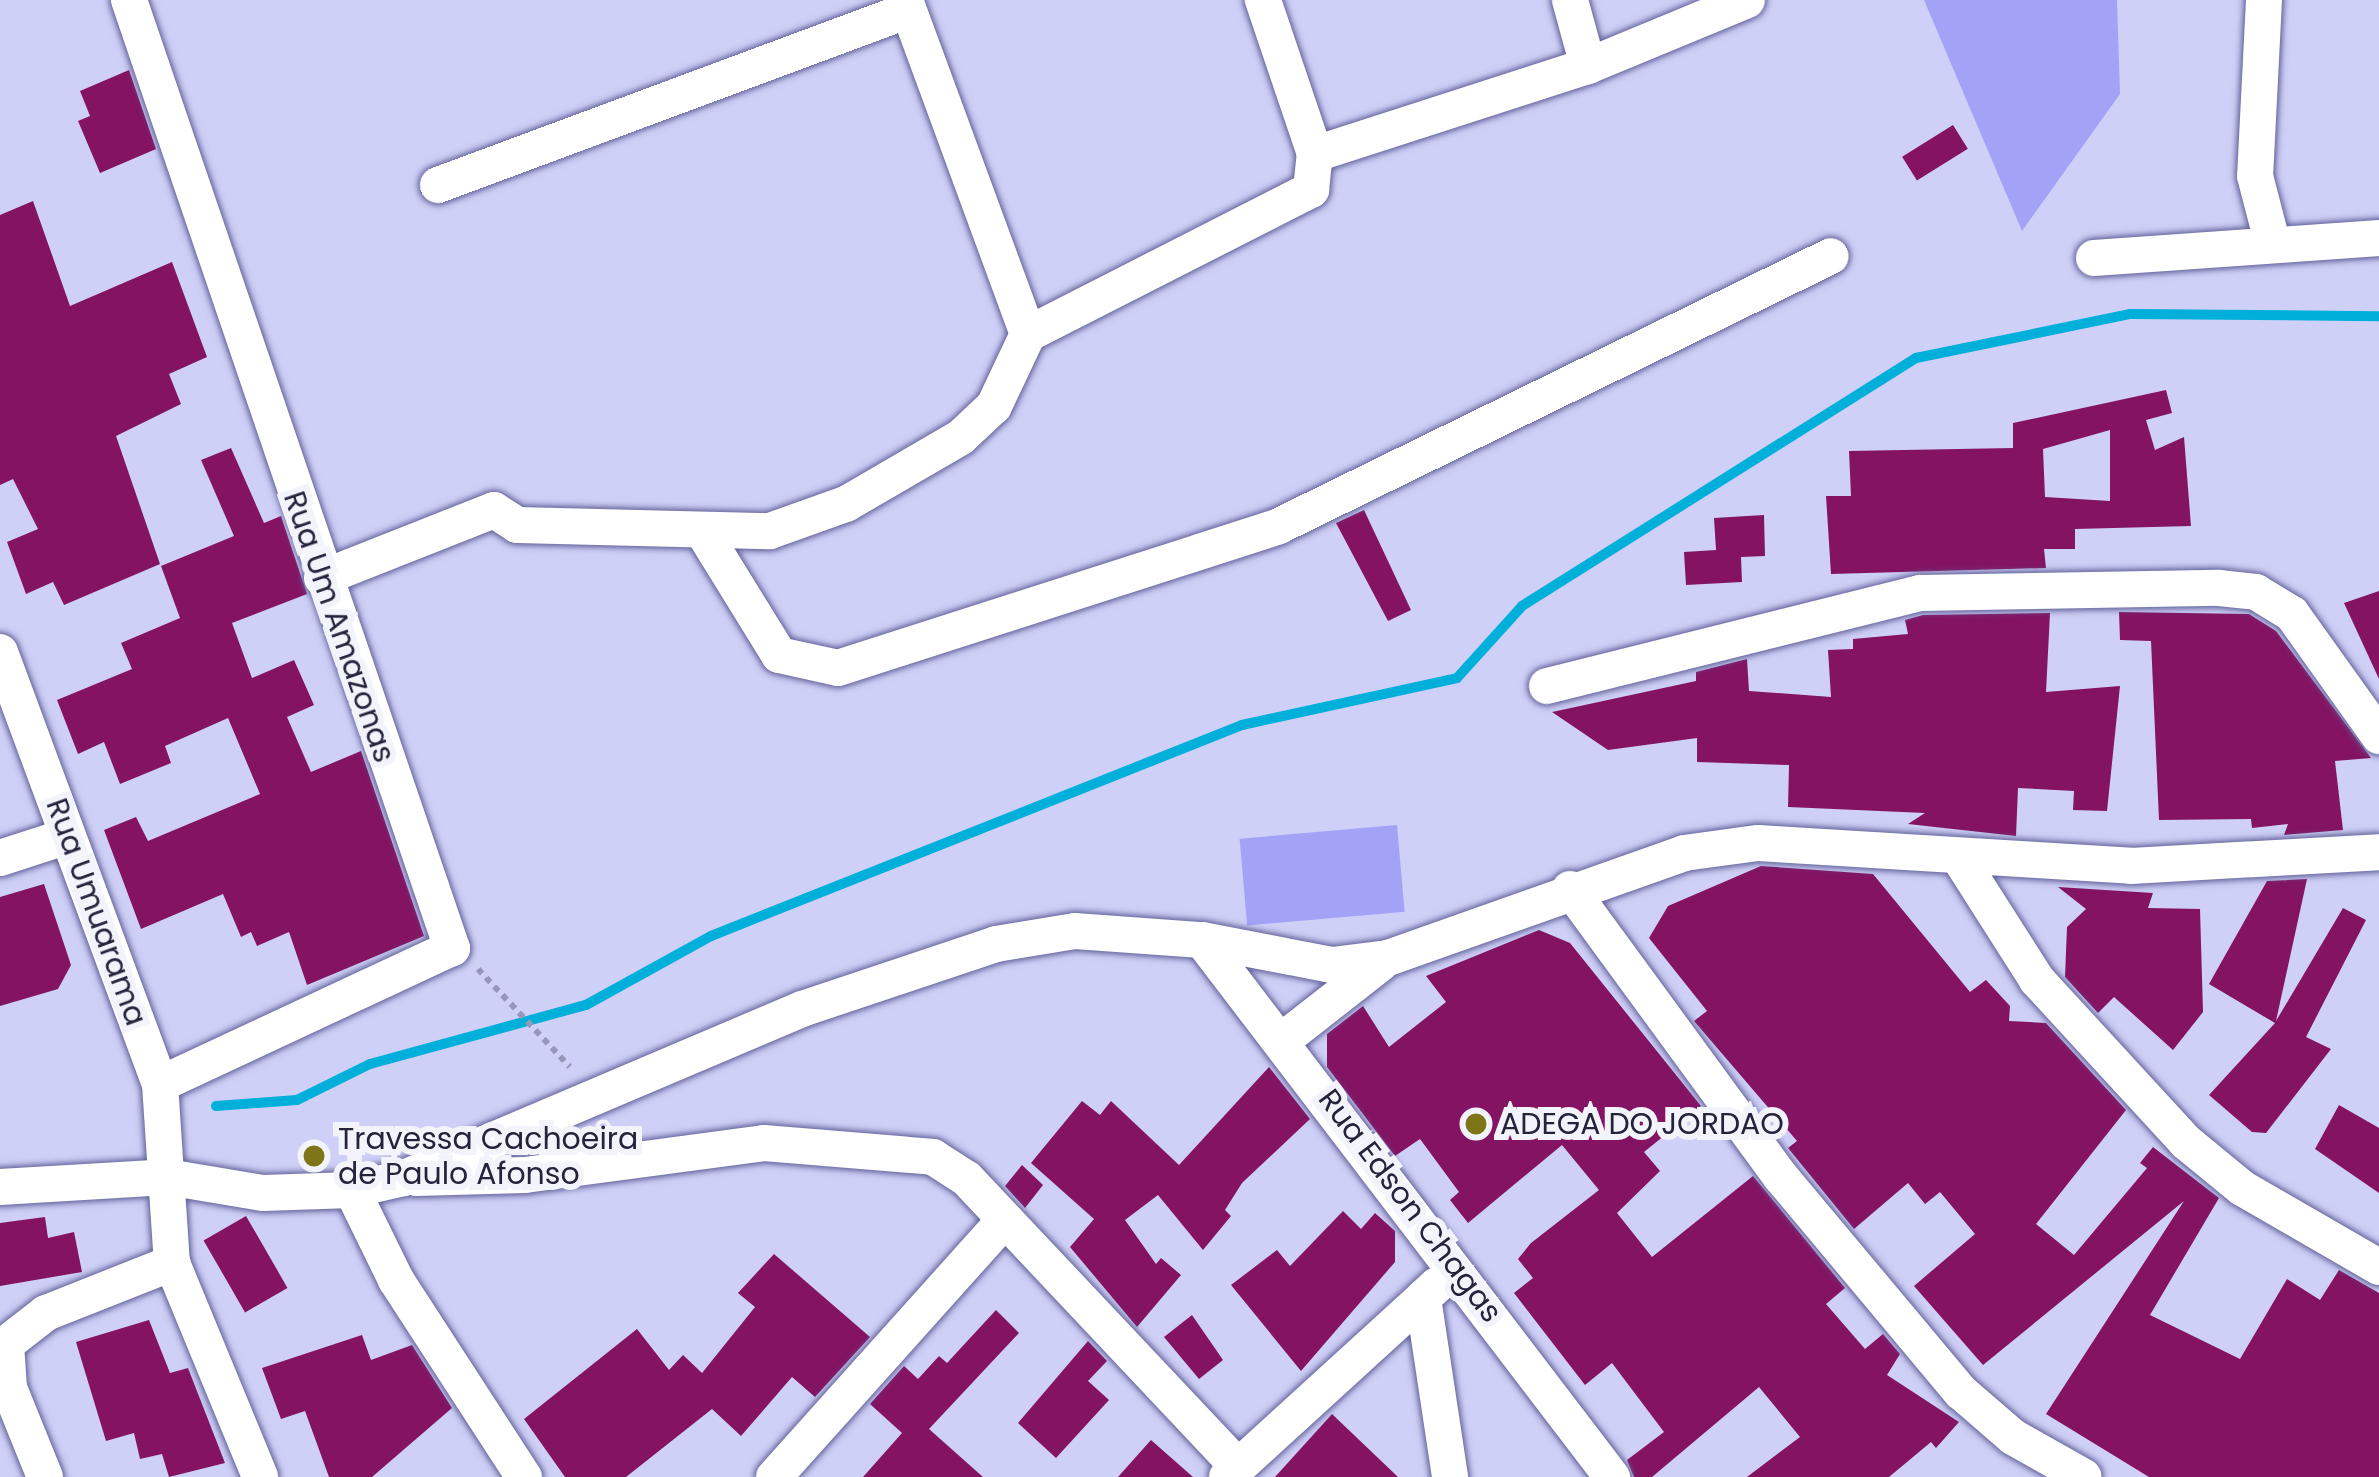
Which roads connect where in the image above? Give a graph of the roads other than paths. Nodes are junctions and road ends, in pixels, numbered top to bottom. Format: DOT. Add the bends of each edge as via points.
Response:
graph roads {
  1 [pos="129,0"];
  2 [pos="1263,0"];
  3 [pos="1570,0"];
  4 [pos="1747,0"];
  5 [pos="2264,0"];
  6 [pos="907,5"];
  7 [pos="1588,66"];
  8 [pos="1315,154"];
  9 [pos="438,185"];
  10 [pos="2379,238"];
  11 [pos="2273,245"];
  12 [pos="1831,256"];
  13 [pos="2094,258"];
  14 [pos="1028,334"];
  15 [pos="705,535"];
  16 [pos="322,578"];
  17 [pos="0,652"];
  18 [pos="1547,686"];
  19 [pos="2379,736"];
  20 [pos="68,836"];
  21 [pos="2379,852"];
  22 [pos="0,858"];
  23 [pos="1960,859"];
  24 [pos="1570,889"];
  25 [pos="1202,940"];
  26 [pos="1388,958"];
  27 [pos="1284,1039"];
  28 [pos="160,1084"];
  29 [pos="167,1177"];
  30 [pos="404,1178"];
  31 [pos="0,1186"];
  32 [pos="352,1190"];
  33 [pos="1003,1222"];
  34 [pos="172,1264"];
  35 [pos="1457,1267"];
  36 [pos="2379,1267"];
  37 [pos="1423,1298"];
  38 [pos="1232,1472"];
  39 [pos="46,1477"];
  40 [pos="260,1477"];
  41 [pos="524,1477"];
  42 [pos="774,1477"];
  43 [pos="1450,1477"];
  44 [pos="1612,1477"];
  45 [pos="2084,1477"];
  1 -- 16 [label="street, Rua Um Amazonas"];
  2 -- 8 [label="street"];
  3 -- 7 [label="street"];
  4 -- 7 [label="street"];
  5 -- 11 [label="street" via="2254,176"];
  6 -- 9 [label="street"];
  6 -- 14 [label="street"];
  7 -- 8 [label="street"];
  8 -- 14 [label="street" via="1311,190 1295,202"];
  10 -- 11 [label="street"];
  11 -- 13 [label="street"];
  12 -- 15 [label="street" via="1280,526 838,668 778,655"];
  14 -- 15 [label="street" via="994,406 961,436 812,521"];
  15 -- 16 [label="street" via="517,525 494,510"];
  16 -- 28 [label="street, Rua Um Amazonas" via="452,948"];
  17 -- 20 [label="street, Rua Umuarama"];
  18 -- 19 [label="street" via="1920,593 2219,588 2256,592 2292,614"];
  20 -- 22 [label="street"];
  20 -- 28 [label="street, Rua Umuarama"];
  21 -- 23 [label="street" via="2131,866"];
  23 -- 24 [label="street" via="1758,843 1684,853"];
  23 -- 36 [label="street" via="2037,980 2186,1142 2242,1188"];
  24 -- 26 [label="street"];
  24 -- 45 [label="street" via="1781,1177 1961,1392 2013,1437"];
  25 -- 26 [label="street" via="1332,965"];
  25 -- 27 [label="street, Rua Edson Chagas"];
  25 -- 30 [label="street" via="1075,932 996,944 802,1009"];
  26 -- 27 [label="street"];
  27 -- 35 [label="street, Rua Edson Chagas"];
  28 -- 29 [label="street, Rua Umuarama"];
  29 -- 31 [label="street"];
  29 -- 32 [label="street" via="262,1193"];
  29 -- 34 [label="street, Rua Umuarama"];
  30 -- 32 [label="street"];
  30 -- 33 [label="street" via="525,1175 705,1147 884,1146 933,1157 967,1179"];
  32 -- 41 [label="street" via="396,1280"];
  33 -- 38 [label="street"];
  33 -- 42 [label="street"];
  34 -- 39 [label="street" via="46,1312 6,1344 9,1388"];
  34 -- 40 [label="street, Rua Umuarama"];
  35 -- 37 [label="street"];
  35 -- 44 [label="street, Rua Edson Chagas"];
  37 -- 38 [label="street"];
  37 -- 43 [label="street"];
}
